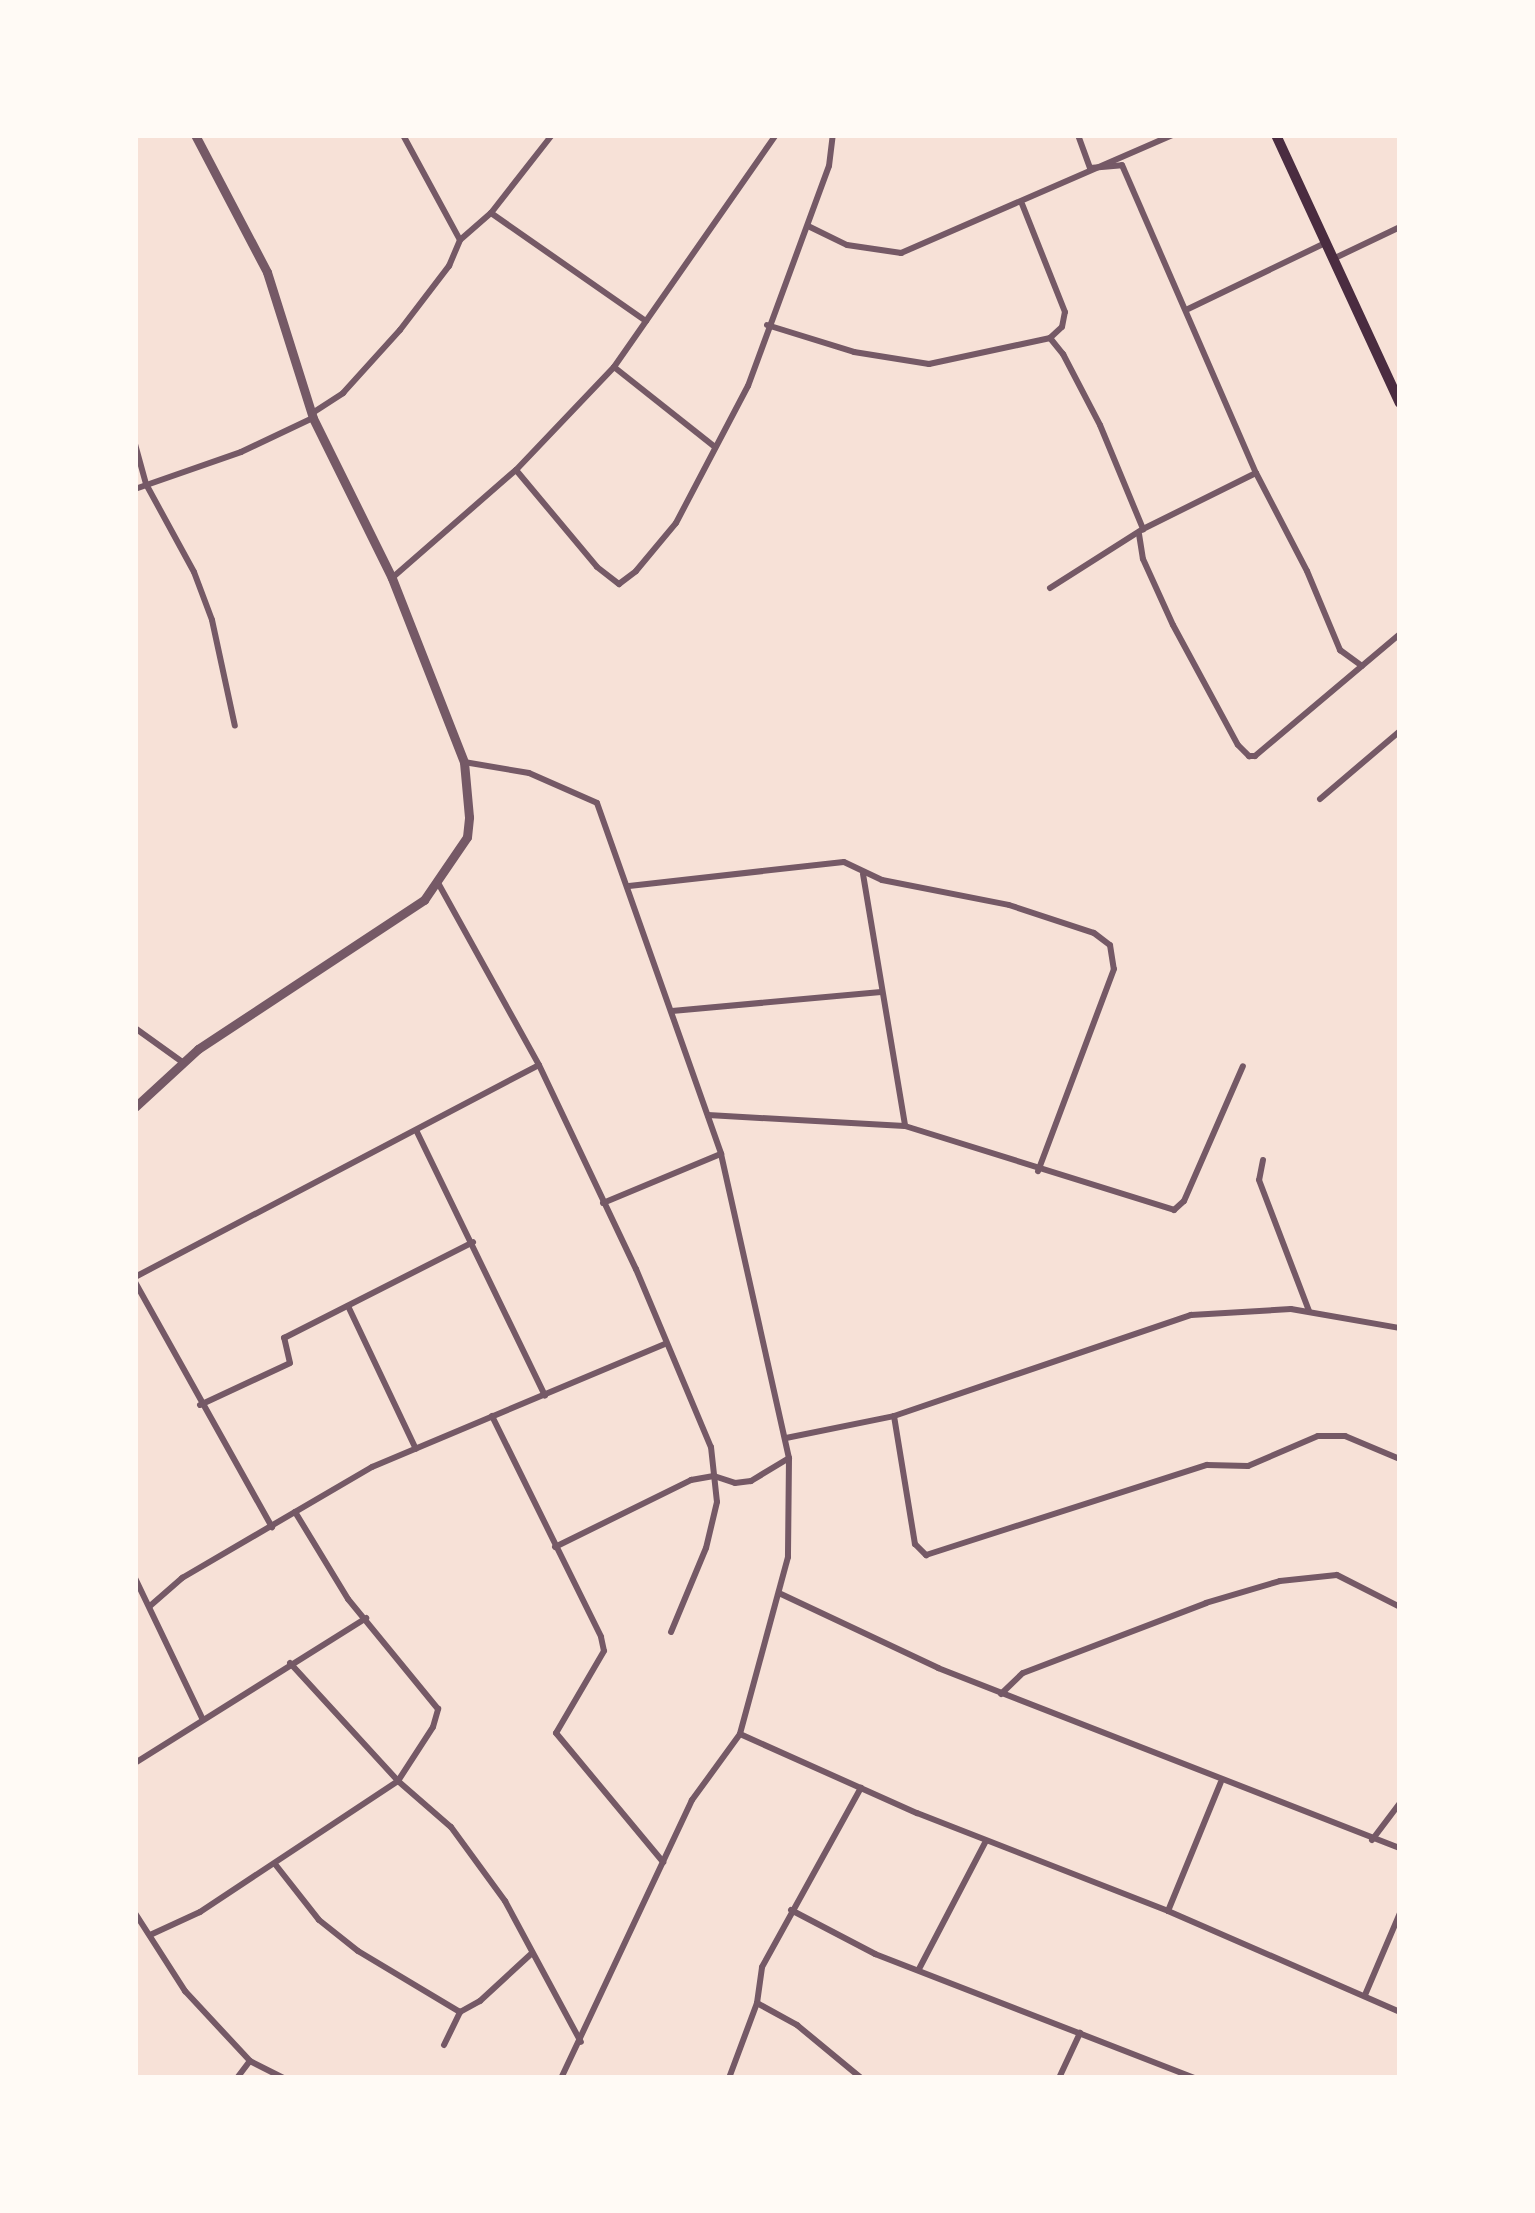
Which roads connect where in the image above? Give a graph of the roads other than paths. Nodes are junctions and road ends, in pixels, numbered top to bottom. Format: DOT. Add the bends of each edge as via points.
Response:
graph roads {
  1 [pos="195,135"];
  2 [pos="403,135"];
  3 [pos="552,135"];
  4 [pos="776,135"];
  5 [pos="833,135"];
  6 [pos="1078,135"];
  7 [pos="1173,135"];
  8 [pos="1276,135"];
  9 [pos="1090,168"];
  10 [pos="1022,204"];
  11 [pos="490,213"];
  12 [pos="808,226"];
  13 [pos="1400,227"];
  14 [pos="460,240"];
  15 [pos="1328,242"];
  16 [pos="1336,258"];
  17 [pos="1188,309"];
  18 [pos="646,320"];
  19 [pos="767,325"];
  20 [pos="1050,338"];
  21 [pos="614,368"];
  22 [pos="1400,402"];
  23 [pos="314,415"];
  24 [pos="135,444"];
  25 [pos="715,448"];
  26 [pos="516,470"];
  27 [pos="1256,473"];
  28 [pos="146,484"];
  29 [pos="135,489"];
  30 [pos="1141,532"];
  31 [pos="392,578"];
  32 [pos="1050,588"];
  33 [pos="1400,634"];
  34 [pos="1362,666"];
  35 [pos="236,726"];
  36 [pos="1400,731"];
  37 [pos="464,762"];
  38 [pos="1320,799"];
  39 [pos="863,874"];
  40 [pos="437,880"];
  41 [pos="629,886"];
  42 [pos="881,992"];
  43 [pos="672,1011"];
  44 [pos="135,1028"];
  45 [pos="182,1061"];
  46 [pos="539,1065"];
  47 [pos="1243,1066"];
  48 [pos="135,1107"];
  49 [pos="708,1115"];
  50 [pos="905,1126"];
  51 [pos="417,1132"];
  52 [pos="721,1154"];
  53 [pos="1263,1160"];
  54 [pos="1038,1171"];
  55 [pos="602,1203"];
  56 [pos="473,1242"];
  57 [pos="135,1280"];
  58 [pos="348,1306"];
  59 [pos="1309,1311"];
  60 [pos="1400,1328"];
  61 [pos="664,1344"];
  62 [pos="545,1396"];
  63 [pos="200,1405"];
  64 [pos="492,1416"];
  65 [pos="894,1416"];
  66 [pos="786,1438"];
  67 [pos="416,1449"];
  68 [pos="789,1458"];
  69 [pos="1400,1460"];
  70 [pos="714,1476"];
  71 [pos="296,1512"];
  72 [pos="272,1527"];
  73 [pos="555,1547"];
  74 [pos="135,1578"];
  75 [pos="781,1594"];
  76 [pos="150,1606"];
  77 [pos="1400,1607"];
  78 [pos="366,1618"];
  79 [pos="670,1632"];
  80 [pos="290,1662"];
  81 [pos="1001,1694"];
  82 [pos="203,1720"];
  83 [pos="740,1734"];
  84 [pos="135,1763"];
  85 [pos="398,1781"];
  86 [pos="1221,1782"];
  87 [pos="861,1788"];
  88 [pos="1400,1803"];
  89 [pos="1372,1840"];
  90 [pos="986,1841"];
  91 [pos="1400,1848"];
  92 [pos="663,1862"];
  93 [pos="275,1864"];
  94 [pos="791,1910"];
  95 [pos="1168,1912"];
  96 [pos="1400,1912"];
  97 [pos="135,1913"];
  98 [pos="150,1935"];
  99 [pos="531,1954"];
  100 [pos="919,1970"];
  101 [pos="1365,1995"];
  102 [pos="758,2004"];
  103 [pos="460,2012"];
  104 [pos="1400,2012"];
  105 [pos="1080,2034"];
  106 [pos="581,2042"];
  107 [pos="444,2045"];
  108 [pos="250,2061"];
  109 [pos="237,2078"];
  110 [pos="283,2078"];
  111 [pos="561,2078"];
  112 [pos="729,2078"];
  113 [pos="861,2078"];
  114 [pos="1059,2078"];
  115 [pos="1194,2078"];
  1 -- 23 [label="street" via="267,272"];
  2 -- 14 [label="street"];
  3 -- 11 [label="street"];
  4 -- 18 [label="street"];
  5 -- 12 [label="street"];
  6 -- 9 [label="street"];
  7 -- 9 [label="street"];
  8 -- 15 [label="main road"];
  9 -- 10 [label="street"];
  9 -- 17 [label="street" via="1122,165"];
  10 -- 12 [label="street" via="901,253 847,246"];
  10 -- 20 [label="street" via="1065,312"];
  11 -- 14 [label="street"];
  11 -- 18 [label="street"];
  12 -- 19 [label="street"];
  13 -- 16 [label="street"];
  14 -- 23 [label="street" via="449,266 400,330"];
  15 -- 16 [label="main road"];
  15 -- 17 [label="street"];
  16 -- 22 [label="main road"];
  17 -- 27 [label="street"];
  18 -- 21 [label="street"];
  19 -- 20 [label="street" via="854,352 929,364"];
  19 -- 25 [label="street" via="748,386"];
  20 -- 30 [label="street" via="1100,425"];
  21 -- 25 [label="street"];
  21 -- 26 [label="street"];
  23 -- 28 [label="street" via="241,452"];
  23 -- 31 [label="street"];
  24 -- 28 [label="street"];
  25 -- 26 [label="street" via="676,523 619,584"];
  26 -- 31 [label="street"];
  27 -- 30 [label="street"];
  27 -- 34 [label="street" via="1340,650"];
  28 -- 29 [label="street"];
  28 -- 35 [label="street" via="212,620"];
  30 -- 32 [label="street"];
  30 -- 34 [label="street" via="1143,559 1173,624 1249,756"];
  31 -- 37 [label="street"];
  33 -- 34 [label="street"];
  36 -- 38 [label="street"];
  37 -- 40 [label="street" via="467,837"];
  37 -- 41 [label="street" via="528,773 597,804"];
  39 -- 41 [label="street" via="844,862"];
  39 -- 42 [label="street"];
  39 -- 54 [label="street" via="1009,905 1094,933 1110,945 1114,968"];
  40 -- 45 [label="street" via="424,900"];
  40 -- 46 [label="street"];
  41 -- 43 [label="street"];
  42 -- 43 [label="street"];
  42 -- 50 [label="street"];
  43 -- 49 [label="street"];
  44 -- 45 [label="street"];
  45 -- 48 [label="street"];
  46 -- 51 [label="street"];
  46 -- 55 [label="street"];
  47 -- 54 [label="street" via="1184,1201 1174,1210"];
  49 -- 50 [label="street"];
  49 -- 52 [label="street"];
  50 -- 54 [label="street"];
  51 -- 56 [label="street"];
  51 -- 57 [label="street" via="276,1199"];
  52 -- 55 [label="street"];
  52 -- 66 [label="street"];
  53 -- 59 [label="street" via="1259,1180"];
  55 -- 61 [label="street"];
  56 -- 58 [label="street"];
  56 -- 62 [label="street"];
  57 -- 63 [label="street"];
  58 -- 63 [label="street" via="284,1338 290,1363"];
  58 -- 67 [label="street"];
  59 -- 60 [label="street"];
  59 -- 65 [label="street" via="1192,1316"];
  61 -- 62 [label="street"];
  61 -- 70 [label="street" via="711,1447"];
  62 -- 64 [label="street"];
  63 -- 72 [label="street"];
  64 -- 67 [label="street"];
  64 -- 73 [label="street"];
  65 -- 66 [label="street"];
  65 -- 69 [label="street" via="915,1544 926,1555 1207,1466 1248,1466 1318,1436 1345,1436"];
  66 -- 68 [label="street"];
  67 -- 71 [label="street"];
  68 -- 70 [label="street" via="752,1481"];
  68 -- 75 [label="street" via="791,1540"];
  70 -- 73 [label="street" via="690,1480"];
  70 -- 79 [label="street" via="710,1538"];
  71 -- 72 [label="street"];
  71 -- 78 [label="street"];
  72 -- 76 [label="street" via="182,1578"];
  73 -- 92 [label="street" via="604,1651 556,1733"];
  74 -- 76 [label="street"];
  75 -- 81 [label="street"];
  75 -- 83 [label="street"];
  76 -- 82 [label="street"];
  77 -- 81 [label="street" via="1337,1575 1280,1581 1023,1672"];
  78 -- 80 [label="street"];
  78 -- 85 [label="street" via="438,1709 420,1752"];
  80 -- 82 [label="street"];
  80 -- 85 [label="street"];
  81 -- 86 [label="street"];
  82 -- 84 [label="street"];
  83 -- 87 [label="street"];
  83 -- 92 [label="street" via="692,1800"];
  85 -- 93 [label="street"];
  85 -- 99 [label="street" via="451,1827 505,1900"];
  86 -- 89 [label="street"];
  86 -- 95 [label="street"];
  87 -- 90 [label="street"];
  87 -- 94 [label="street"];
  88 -- 89 [label="street"];
  89 -- 91 [label="street"];
  90 -- 95 [label="street"];
  90 -- 100 [label="street"];
  92 -- 106 [label="street"];
  93 -- 98 [label="street"];
  93 -- 103 [label="street" via="319,1920"];
  94 -- 100 [label="street"];
  94 -- 102 [label="street" via="762,1967"];
  95 -- 101 [label="street"];
  96 -- 101 [label="street"];
  97 -- 98 [label="street"];
  98 -- 108 [label="street" via="185,1991"];
  99 -- 103 [label="street"];
  99 -- 106 [label="street"];
  100 -- 105 [label="street"];
  101 -- 104 [label="street"];
  102 -- 112 [label="street"];
  102 -- 113 [label="street" via="797,2025"];
  103 -- 107 [label="street"];
  105 -- 114 [label="street"];
  105 -- 115 [label="street"];
  106 -- 111 [label="street"];
  108 -- 109 [label="street"];
  108 -- 110 [label="street"];
}
